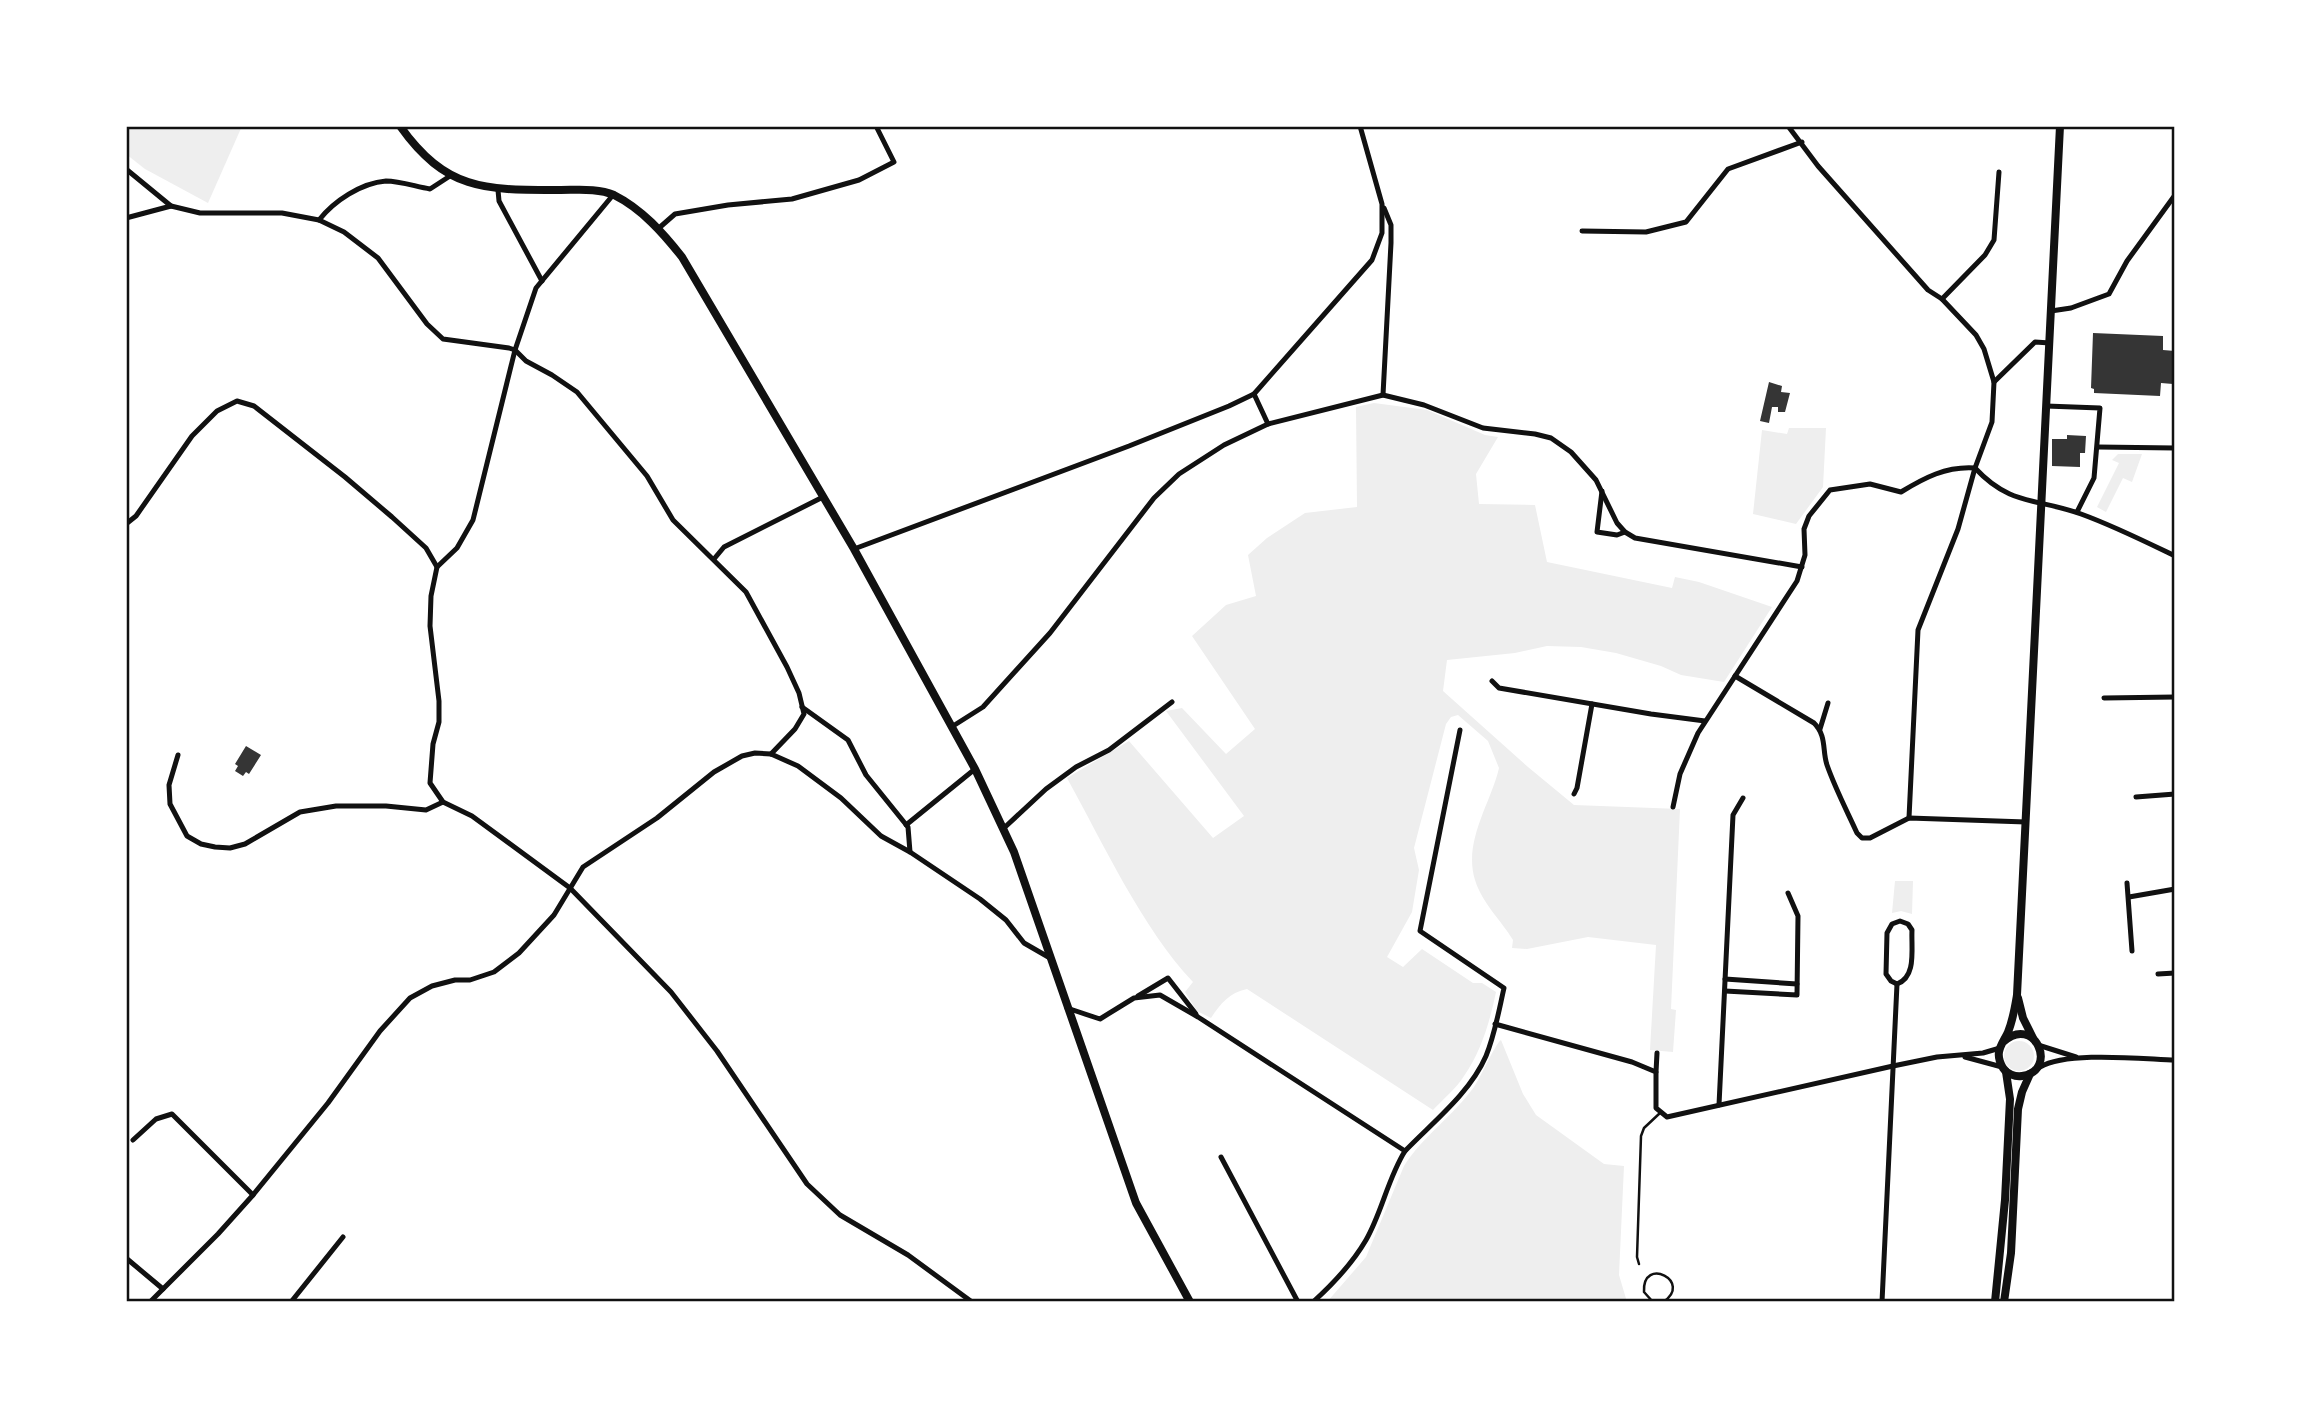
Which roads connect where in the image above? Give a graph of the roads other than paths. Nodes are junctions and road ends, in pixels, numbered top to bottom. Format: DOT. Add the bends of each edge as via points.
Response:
graph roads {
  1 [pos="400,126"];
  2 [pos="876,126"];
  3 [pos="1360,126"];
  4 [pos="1788,126"];
  5 [pos="2060,126"];
  6 [pos="1802,142"];
  7 [pos="126,169"];
  8 [pos="1999,172"];
  9 [pos="450,176"];
  10 [pos="498,190"];
  11 [pos="613,195"];
  12 [pos="2175,195"];
  13 [pos="1382,204"];
  14 [pos="171,206"];
  15 [pos="126,218"];
  16 [pos="319,220"];
  17 [pos="659,228"];
  18 [pos="1582,231"];
  19 [pos="542,281"];
  20 [pos="1942,299"];
  21 [pos="2052,311"];
  22 [pos="2050,343"];
  23 [pos="514,351"];
  24 [pos="1994,382"];
  25 [pos="1254,394"];
  26 [pos="1383,396"];
  27 [pos="2046,406"];
  28 [pos="1268,424"];
  29 [pos="2098,447"];
  30 [pos="2175,448"];
  31 [pos="1975,468"];
  32 [pos="1602,489"];
  33 [pos="823,497"];
  34 [pos="2041,503"];
  35 [pos="2077,512"];
  36 [pos="126,524"];
  37 [pos="1625,532"];
  38 [pos="854,549"];
  39 [pos="2175,556"];
  40 [pos="714,559"];
  41 [pos="437,567"];
  42 [pos="1802,567"];
  43 [pos="1735,676"];
  44 [pos="1492,681"];
  45 [pos="2175,696"];
  46 [pos="2104,698"];
  47 [pos="1172,702"];
  48 [pos="1828,703"];
  49 [pos="1592,704"];
  50 [pos="802,707"];
  51 [pos="1705,722"];
  52 [pos="953,726"];
  53 [pos="1820,729"];
  54 [pos="1460,730"];
  55 [pos="771,754"];
  56 [pos="177,755"];
  57 [pos="975,769"];
  58 [pos="1574,794"];
  59 [pos="2175,794"];
  60 [pos="2136,797"];
  61 [pos="1743,798"];
  62 [pos="443,802"];
  63 [pos="1673,807"];
  64 [pos="1909,818"];
  65 [pos="2026,822"];
  66 [pos="906,824"];
  67 [pos="1004,828"];
  68 [pos="910,852"];
  69 [pos="2127,883"];
  70 [pos="570,888"];
  71 [pos="2175,889"];
  72 [pos="1788,893"];
  73 [pos="2129,897"];
  74 [pos="2132,951"];
  75 [pos="1050,958"];
  76 [pos="2175,973"];
  77 [pos="2158,974"];
  78 [pos="1725,979"];
  79 [pos="1797,984"];
  80 [pos="1897,984"];
  81 [pos="1725,991"];
  82 [pos="2017,995"];
  83 [pos="1133,998"];
  84 [pos="1067,1008"];
  85 [pos="1198,1017"];
  86 [pos="1495,1024"];
  87 [pos="2036,1042"];
  88 [pos="2002,1045"];
  89 [pos="1657,1053"];
  90 [pos="1959,1055"];
  91 [pos="2082,1058"];
  92 [pos="2175,1060"];
  93 [pos="1893,1066"];
  94 [pos="2004,1069"];
  95 [pos="2033,1071"];
  96 [pos="1656,1072"];
  97 [pos="1719,1105"];
  98 [pos="1660,1113"];
  99 [pos="133,1140"];
  100 [pos="1405,1151"];
  101 [pos="1221,1157"];
  102 [pos="253,1195"];
  103 [pos="343,1237"];
  104 [pos="126,1258"];
  105 [pos="1639,1264"];
  106 [pos="163,1289"];
  107 [pos="150,1302"];
  108 [pos="291,1302"];
  109 [pos="972,1302"];
  110 [pos="1190,1302"];
  111 [pos="1298,1302"];
  112 [pos="1313,1302"];
  113 [pos="1653,1302"];
  114 [pos="1663,1302"];
  115 [pos="1882,1302"];
  116 [pos="1995,1302"];
  117 [pos="2004,1302"];
  1 -- 9 [label="main road" via="426,157"];
  2 -- 17 [label="street" via="894,162 859,180 792,199 676,214"];
  3 -- 13 [label="street"];
  4 -- 6 [label="street"];
  5 -- 21 [label="main road"];
  6 -- 18 [label="street" via="1728,169 1686,222 1646,232"];
  6 -- 20 [label="street" via="1818,166"];
  7 -- 14 [label="street"];
  8 -- 20 [label="street" via="1994,240"];
  9 -- 10 [label="main road"];
  9 -- 16 [label="street" via="430,189 386,181 355,190"];
  10 -- 11 [label="main road" via="592,190"];
  10 -- 19 [label="street" via="499,201"];
  11 -- 17 [label="main road"];
  11 -- 19 [label="street"];
  12 -- 21 [label="street" via="2109,294"];
  13 -- 25 [label="street" via="1382,233 1372,260"];
  13 -- 26 [label="street" via="1391,225"];
  14 -- 15 [label="street"];
  14 -- 16 [label="street" via="201,213 282,213"];
  16 -- 23 [label="street" via="378,258 443,339"];
  17 -- 33 [label="main road" via="682,257"];
  19 -- 23 [label="street"];
  20 -- 24 [label="street" via="1976,335"];
  21 -- 22 [label="main road"];
  22 -- 24 [label="street" via="2035,342"];
  22 -- 27 [label="main road"];
  23 -- 40 [label="street" via="577,392 647,476 673,520"];
  23 -- 41 [label="street" via="473,520 457,548"];
  24 -- 31 [label="street" via="1992,422"];
  25 -- 28 [label="street"];
  25 -- 38 [label="street"];
  26 -- 28 [label="street"];
  26 -- 32 [label="street" via="1424,405 1483,428 1551,438 1571,452"];
  27 -- 29 [label="street" via="2099,408"];
  27 -- 34 [label="main road"];
  28 -- 52 [label="street" via="1179,474 1154,498 1050,633 983,707"];
  29 -- 30 [label="street"];
  29 -- 35 [label="street" via="2094,478"];
  31 -- 34 [label="street" via="2012,497"];
  31 -- 42 [label="street" via="1936,473 1901,492 1870,484 1830,490 1804,529"];
  31 -- 64 [label="street" via="1958,529 1918,631"];
  32 -- 37 [label="street"];
  32 -- 37 [label="street" via="1597,532"];
  33 -- 38 [label="main road"];
  33 -- 40 [label="street" via="724,547"];
  34 -- 35 [label="street"];
  34 -- 65 [label="main road"];
  35 -- 39 [label="street"];
  36 -- 41 [label="street" via="192,436 217,411 237,401 254,406 345,477 426,548"];
  37 -- 42 [label="street" via="1635,538"];
  38 -- 52 [label="main road"];
  40 -- 50 [label="street" via="746,592 788,667"];
  41 -- 62 [label="street" via="430,626 439,701 430,783"];
  42 -- 43 [label="street"];
  43 -- 51 [label="street"];
  43 -- 53 [label="street"];
  44 -- 49 [label="street" via="1499,688"];
  45 -- 46 [label="street"];
  47 -- 67 [label="street" via="1109,750 1046,789"];
  48 -- 53 [label="street"];
  49 -- 51 [label="street"];
  49 -- 58 [label="street"];
  50 -- 55 [label="street" via="804,714"];
  50 -- 66 [label="street" via="848,740 866,775"];
  51 -- 63 [label="street" via="1684,762"];
  52 -- 57 [label="main road"];
  53 -- 64 [label="street" via="1827,764 1862,838"];
  54 -- 86 [label="street" via="1420,931 1504,988"];
  55 -- 68 [label="street" via="798,766 881,836"];
  55 -- 70 [label="street" via="755,753 728,762 583,867"];
  56 -- 62 [label="street" via="169,785 170,804 187,836 215,847 245,845 300,812 336,806 426,810"];
  57 -- 66 [label="street"];
  57 -- 67 [label="main road"];
  59 -- 60 [label="street"];
  61 -- 78 [label="street" via="1733,815"];
  62 -- 70 [label="street" via="472,816"];
  64 -- 65 [label="street"];
  65 -- 82 [label="main road"];
  66 -- 68 [label="street"];
  67 -- 75 [label="main road"];
  68 -- 75 [label="street" via="980,899 1006,920 1024,943"];
  69 -- 73 [label="street"];
  70 -- 102 [label="street" via="554,915 494,972 432,986 410,998"];
  70 -- 109 [label="street" via="671,992 807,1184 840,1215 908,1255"];
  71 -- 73 [label="street"];
  72 -- 79 [label="street" via="1798,916"];
  73 -- 74 [label="street"];
  75 -- 84 [label="main road"];
  76 -- 77 [label="street"];
  78 -- 79 [label="street"];
  78 -- 81 [label="street"];
  79 -- 81 [label="street" via="1797,995"];
  80 -- 80 [label="street" via="1910,975 1912,930 1900,921 1887,933 1886,974"];
  80 -- 93 [label="street"];
  81 -- 97 [label="street"];
  82 -- 87 [label="main road"];
  82 -- 88 [label="main road"];
  83 -- 84 [label="street" via="1100,1019"];
  83 -- 85 [label="street" via="1160,995"];
  83 -- 85 [label="street" via="1168,978"];
  84 -- 110 [label="main road" via="1136,1203"];
  85 -- 100 [label="street"];
  86 -- 96 [label="street"];
  86 -- 100 [label="street" via="1485,1057 1467,1087"];
  87 -- 88 [label="main road" via="2021,1034"];
  87 -- 91 [label="street"];
  87 -- 95 [label="main road" via="2041,1058"];
  88 -- 90 [label="street"];
  88 -- 94 [label="main road" via="1998,1054"];
  89 -- 96 [label="street"];
  90 -- 93 [label="street"];
  90 -- 94 [label="street"];
  91 -- 92 [label="street"];
  91 -- 95 [label="street" via="2052,1061"];
  93 -- 97 [label="street"];
  93 -- 115 [label="street"];
  94 -- 95 [label="main road" via="2018,1076"];
  94 -- 116 [label="main road" via="2010,1099"];
  95 -- 117 [label="main road" via="2018,1109"];
  96 -- 98 [label="street"];
  97 -- 98 [label="street" via="1667,1117"];
  98 -- 105 [label="lane" via="1641,1136"];
  99 -- 102 [label="street" via="156,1119 172,1114"];
  100 -- 112 [label="street" via="1367,1239"];
  101 -- 111 [label="street"];
  102 -- 106 [label="street"];
  103 -- 108 [label="street"];
  104 -- 106 [label="street"];
  106 -- 107 [label="street"];
  113 -- 114 [label="lane" via="1644,1292 1644,1283 1650,1275 1660,1273 1672,1286"];
}
